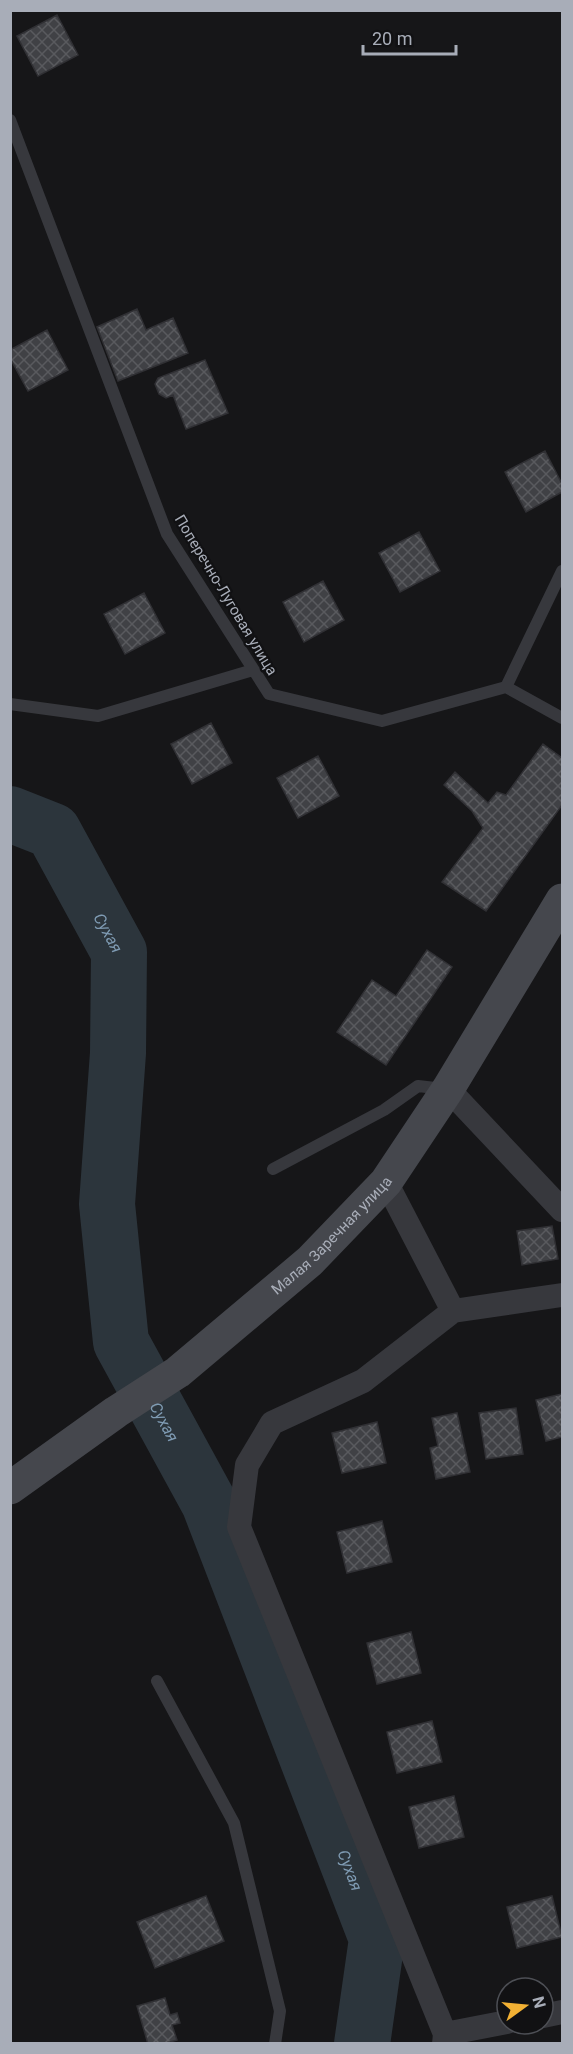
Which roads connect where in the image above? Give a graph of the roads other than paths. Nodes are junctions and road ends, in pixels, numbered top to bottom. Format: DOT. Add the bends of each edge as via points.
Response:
graph roads {
  1 [pos="10,120"];
  2 [pos="562,571"];
  3 [pos="253,670"];
  4 [pos="506,687"];
  5 [pos="10,704"];
  6 [pos="562,718"];
  7 [pos="560,908"];
  8 [pos="448,1089"];
  9 [pos="273,1169"];
  10 [pos="386,1182"];
  11 [pos="562,1210"];
  12 [pos="562,1295"];
  13 [pos="453,1311"];
  14 [pos="10,1488"];
  15 [pos="158,1681"];
  16 [pos="495,2025"];
  17 [pos="444,2039"];
  18 [pos="274,2043"];
  1 -- 3 [label="lane, Поперечно-Луговая улица" via="167,534"];
  2 -- 4 [label="lane"];
  3 -- 4 [label="lane, Поперечно-Луговая улица" via="269,694 382,720"];
  3 -- 5 [label="lane" via="98,716"];
  4 -- 6 [label="lane"];
  7 -- 8 [label="main road, Малая Заречная улица"];
  8 -- 9 [label="lane" via="418,1086 384,1110"];
  8 -- 10 [label="main road, Малая Заречная улица"];
  8 -- 11 [label="street"];
  10 -- 13 [label="street"];
  10 -- 14 [label="main road, Малая Заречная улица" via="310,1261 178,1372"];
  12 -- 13 [label="street"];
  13 -- 17 [label="street" via="363,1381 272,1422 247,1465 239,1527"];
  15 -- 18 [label="lane" via="234,1823 280,2011"];
  16 -- 17 [label="street"];
}
